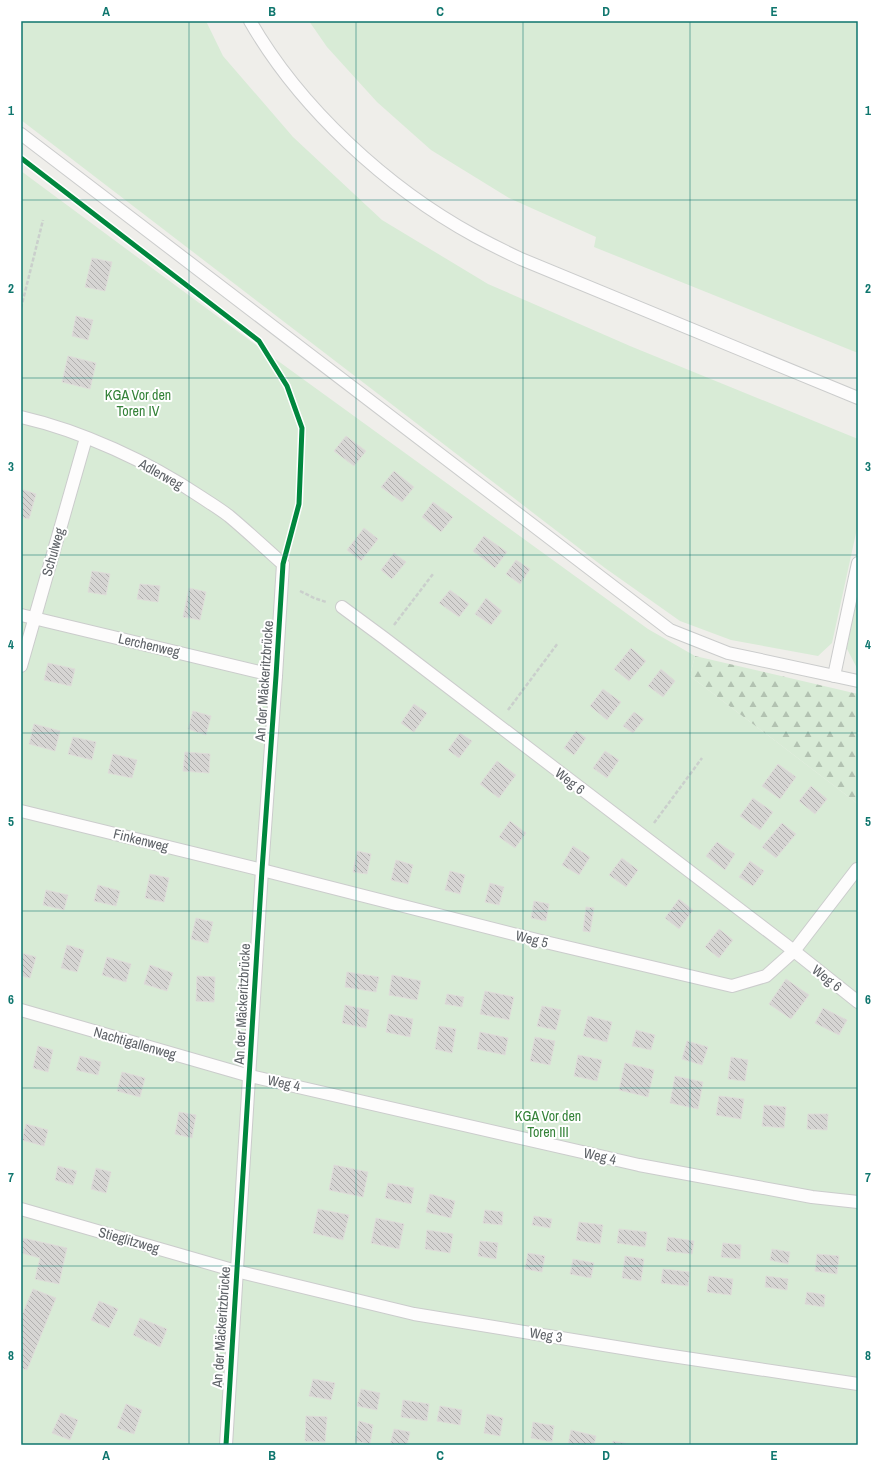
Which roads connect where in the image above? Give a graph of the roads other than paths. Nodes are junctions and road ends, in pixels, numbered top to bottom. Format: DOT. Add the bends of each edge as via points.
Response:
graph roads {
  1 [pos="250,21"];
  2 [pos="21,134"];
  3 [pos="858,398"];
  4 [pos="21,417"];
  5 [pos="86,438"];
  6 [pos="283,564"];
  7 [pos="858,564"];
  8 [pos="342,607"];
  9 [pos="21,615"];
  10 [pos="34,618"];
  11 [pos="21,666"];
  12 [pos="276,676"];
  13 [pos="834,676"];
  14 [pos="858,681"];
  15 [pos="21,811"];
  16 [pos="857,869"];
  17 [pos="262,870"];
  18 [pos="794,951"];
  19 [pos="858,1002"];
  20 [pos="21,1010"];
  21 [pos="250,1076"];
  22 [pos="858,1202"];
  23 [pos="21,1209"];
  24 [pos="236,1271"];
  25 [pos="858,1384"];
  26 [pos="226,1445"];
  1 -- 3 [label="lane" via="286,74 315,109 352,146 437,213 521,259"];
  2 -- 13 [label="lane" via="670,630 728,653"];
  4 -- 5 [label="lane, Adlerweg" via="40,421"];
  5 -- 6 [label="lane, Adlerweg" via="125,454 175,480 228,515"];
  5 -- 10 [label="lane, Schulweg"];
  6 -- 12 [label="lane, An der Mäckeritzbrücke"];
  7 -- 13 [label="lane"];
  8 -- 18 [label="lane, Weg 6"];
  9 -- 10 [label="lane, Lerchenweg"];
  10 -- 11 [label="lane, Schulweg"];
  10 -- 12 [label="lane, Lerchenweg"];
  12 -- 17 [label="lane, An der Mäckeritzbrücke"];
  13 -- 14 [label="lane"];
  15 -- 17 [label="lane, Finkenweg"];
  16 -- 18 [label="lane, Weg 5"];
  17 -- 18 [label="lane, Weg 5" via="542,942 732,986 766,976"];
  17 -- 21 [label="lane, An der Mäckeritzbrücke"];
  18 -- 19 [label="lane, Weg 6"];
  20 -- 21 [label="lane, Nachtigallenweg"];
  21 -- 22 [label="lane, Weg 4" via="639,1165 812,1197"];
  21 -- 24 [label="lane, An der Mäckeritzbrücke"];
  23 -- 24 [label="lane, Stieglitzweg"];
  24 -- 25 [label="lane, Weg 3" via="414,1314"];
  24 -- 26 [label="lane, An der Mäckeritzbrücke"];
}
